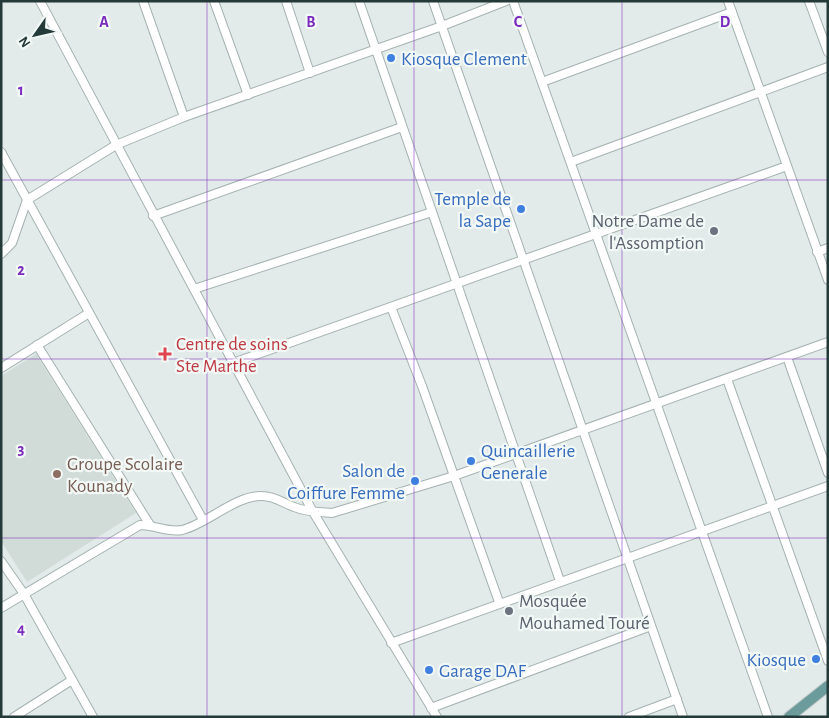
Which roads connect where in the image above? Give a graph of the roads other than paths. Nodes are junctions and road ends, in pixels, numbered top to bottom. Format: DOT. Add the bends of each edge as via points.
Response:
graph roads {
  1 [pos="40,1"];
  2 [pos="143,1"];
  3 [pos="214,1"];
  4 [pos="286,1"];
  5 [pos="359,1"];
  6 [pos="434,1"];
  7 [pos="506,1"];
  8 [pos="513,1"];
  9 [pos="728,1"];
  10 [pos="809,1"];
  11 [pos="732,12"];
  12 [pos="442,26"];
  13 [pos="375,49"];
  14 [pos="828,52"];
  15 [pos="828,67"];
  16 [pos="310,73"];
  17 [pos="542,82"];
  18 [pos="760,91"];
  19 [pos="248,95"];
  20 [pos="184,117"];
  21 [pos="402,127"];
  22 [pos="116,145"];
  23 [pos="1,152"];
  24 [pos="571,162"];
  25 [pos="787,166"];
  26 [pos="28,200"];
  27 [pos="432,212"];
  28 [pos="153,216"];
  29 [pos="595,234"];
  30 [pos="828,248"];
  31 [pos="817,252"];
  32 [pos="1,254"];
  33 [pos="523,259"];
  34 [pos="828,280"];
  35 [pos="456,283"];
  36 [pos="194,289"];
  37 [pos="391,307"];
  38 [pos="89,313"];
  39 [pos="828,342"];
  40 [pos="37,345"];
  41 [pos="787,357"];
  42 [pos="233,363"];
  43 [pos="1,368"];
  44 [pos="728,379"];
  45 [pos="656,404"];
  46 [pos="582,430"];
  47 [pos="517,454"];
  48 [pos="825,455"];
  49 [pos="828,473"];
  50 [pos="454,476"];
  51 [pos="828,486"];
  52 [pos="772,505"];
  53 [pos="313,512"];
  54 [pos="203,520"];
  55 [pos="150,525"];
  56 [pos="702,532"];
  57 [pos="628,559"];
  58 [pos="1,560"];
  59 [pos="560,581"];
  60 [pos="24,594"];
  61 [pos="499,602"];
  62 [pos="1,608"];
  63 [pos="651,626"];
  64 [pos="391,643"];
  65 [pos="828,661"];
  66 [pos="72,680"];
  67 [pos="828,686"];
  68 [pos="677,699"];
  69 [pos="431,708"];
  70 [pos="791,716"];
  71 [pos="14,717"];
  72 [pos="93,717"];
  73 [pos="437,717"];
  74 [pos="629,717"];
  75 [pos="683,717"];
  76 [pos="768,717"];
  1 -- 22 [label="street"];
  2 -- 20 [label="street"];
  3 -- 19 [label="street"];
  4 -- 16 [label="street"];
  5 -- 13 [label="street"];
  6 -- 12 [label="street"];
  7 -- 12 [label="street"];
  8 -- 17 [label="street"];
  9 -- 11 [label="street"];
  10 -- 14 [label="street"];
  11 -- 17 [label="street"];
  11 -- 18 [label="street"];
  12 -- 13 [label="street"];
  12 -- 33 [label="street"];
  13 -- 16 [label="street"];
  13 -- 21 [label="street"];
  15 -- 18 [label="street"];
  16 -- 19 [label="street"];
  17 -- 24 [label="street"];
  18 -- 24 [label="street"];
  18 -- 25 [label="street"];
  19 -- 20 [label="street"];
  20 -- 22 [label="street"];
  21 -- 27 [label="street"];
  21 -- 28 [label="street"];
  22 -- 26 [label="street"];
  22 -- 28 [label="street"];
  23 -- 26 [label="street"];
  24 -- 29 [label="street"];
  25 -- 29 [label="street"];
  25 -- 31 [label="street"];
  26 -- 32 [label="street" via="12,243"];
  26 -- 38 [label="street"];
  27 -- 35 [label="street"];
  27 -- 36 [label="street"];
  28 -- 36 [label="street"];
  29 -- 33 [label="street"];
  29 -- 45 [label="street"];
  30 -- 31 [label="street"];
  31 -- 34 [label="street"];
  33 -- 35 [label="street"];
  33 -- 46 [label="street"];
  35 -- 37 [label="street"];
  35 -- 47 [label="street"];
  36 -- 42 [label="street"];
  37 -- 42 [label="street"];
  37 -- 50 [label="street"];
  38 -- 40 [label="street"];
  38 -- 54 [label="street"];
  39 -- 41 [label="street"];
  40 -- 43 [label="street"];
  40 -- 55 [label="street"];
  41 -- 44 [label="street"];
  41 -- 48 [label="street"];
  42 -- 53 [label="street"];
  44 -- 45 [label="street"];
  44 -- 52 [label="street"];
  45 -- 46 [label="street"];
  45 -- 56 [label="street"];
  46 -- 47 [label="street"];
  46 -- 57 [label="street"];
  47 -- 50 [label="street"];
  47 -- 59 [label="street"];
  48 -- 49 [label="street"];
  50 -- 53 [label="street" via="332,513"];
  50 -- 61 [label="street"];
  51 -- 52 [label="street"];
  52 -- 56 [label="street"];
  52 -- 65 [label="street"];
  53 -- 54 [label="street" via="274,497 261,496"];
  53 -- 64 [label="street"];
  54 -- 55 [label="street" via="182,530 169,531"];
  55 -- 60 [label="street" via="140,525"];
  56 -- 57 [label="street"];
  56 -- 76 [label="street"];
  57 -- 59 [label="street"];
  57 -- 63 [label="street"];
  58 -- 60 [label="street"];
  59 -- 61 [label="street"];
  60 -- 62 [label="street"];
  60 -- 66 [label="street"];
  61 -- 64 [label="street"];
  63 -- 68 [label="street"];
  63 -- 69 [label="street"];
  64 -- 69 [label="street"];
  66 -- 71 [label="street"];
  66 -- 72 [label="street"];
  67 -- 70 [label="main road"];
  68 -- 74 [label="street"];
  68 -- 75 [label="street"];
  69 -- 73 [label="street"];
}
